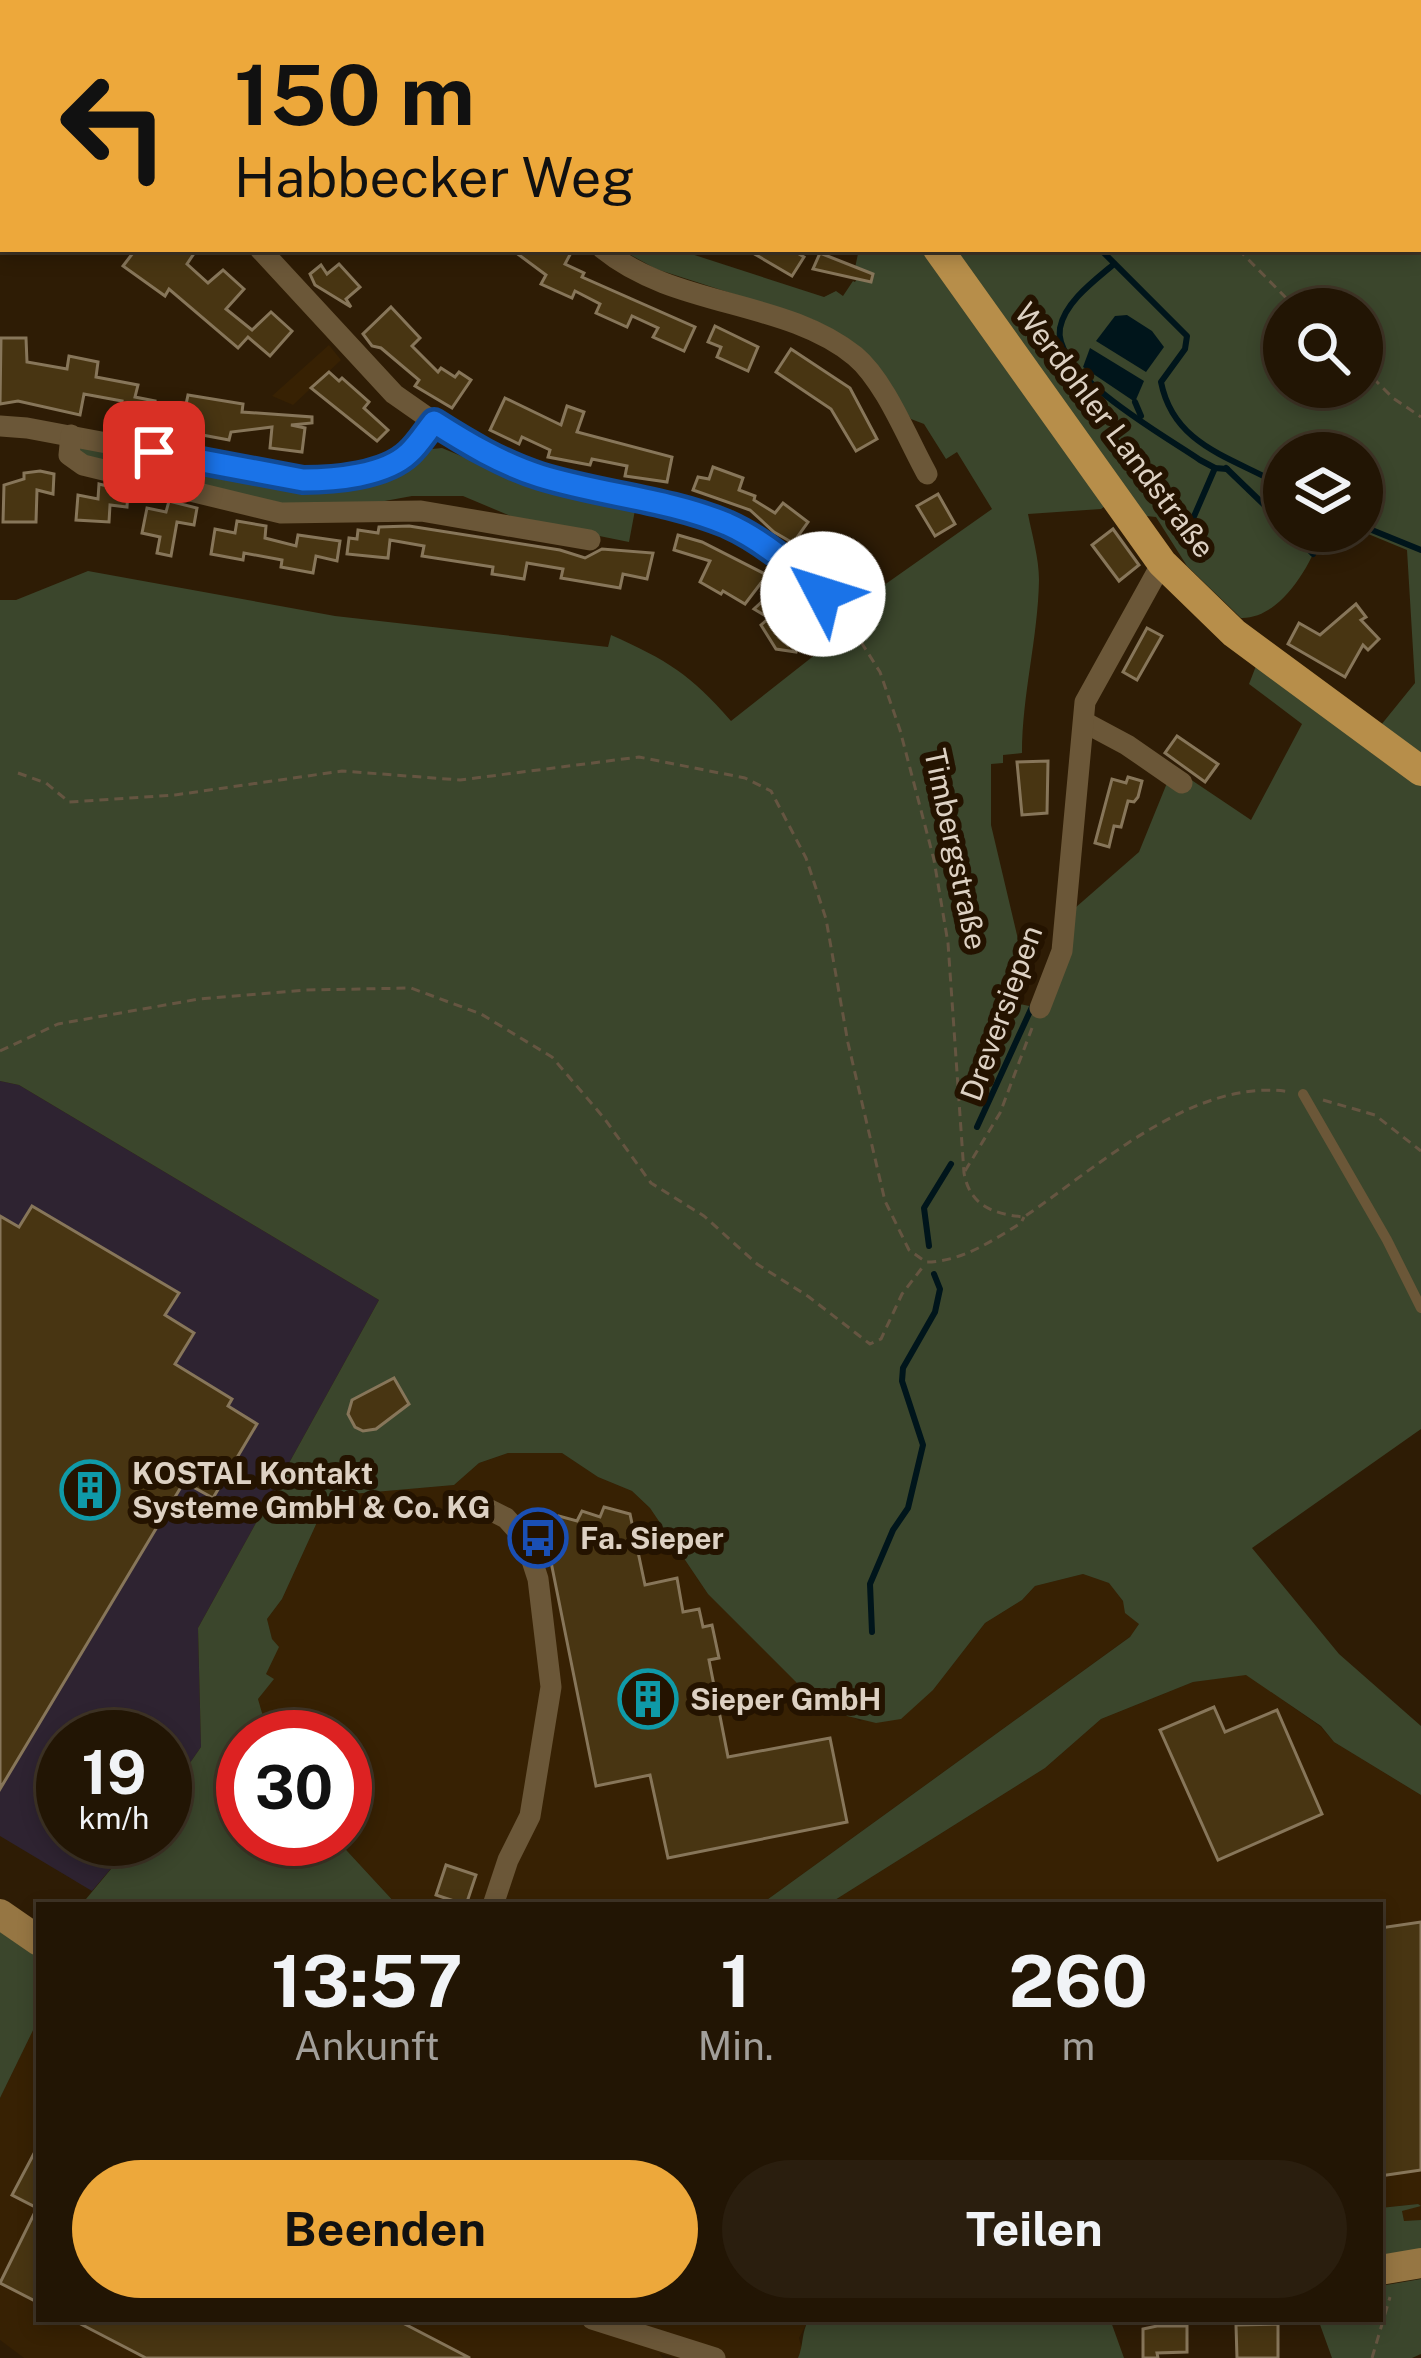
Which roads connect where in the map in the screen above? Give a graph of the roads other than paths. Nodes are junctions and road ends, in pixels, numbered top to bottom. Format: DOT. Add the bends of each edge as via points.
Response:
graph roads {
  1 [pos="263,252"];
  2 [pos="607,252"];
  3 [pos="940,252"];
  4 [pos="434,422"];
  5 [pos="0,426"];
  6 [pos="70,435"];
  7 [pos="927,473"];
  8 [pos="590,540"];
  9 [pos="1162,563"];
  10 [pos="851,627"];
  11 [pos="1084,722"];
  12 [pos="1421,771"];
  13 [pos="1182,783"];
  14 [pos="1040,1008"];
  15 [pos="1303,1094"];
  16 [pos="1421,1308"];
  17 [pos="479,1504"];
  18 [pos="494,1902"];
  19 [pos="0,1914"];
  20 [pos="36,1939"];
  21 [pos="1421,2263"];
  22 [pos="1385,2269"];
  23 [pos="601,2322"];
  24 [pos="715,2358"];
  1 -- 4 [label="street" via="394,394"];
  2 -- 7 [label="street" via="662,284 815,333 854,356"];
  3 -- 9 [label="main road, Werdohler Landstraße"];
  4 -- 6 [label="street" via="399,460 325,480"];
  4 -- 10 [label="street" via="541,476 729,525 802,575"];
  5 -- 6 [label="street"];
  6 -- 8 [label="street" via="69,455 83,466 281,513 421,511"];
  9 -- 11 [label="street, Dreversiepen" via="1085,702"];
  9 -- 12 [label="main road, Werdohler Landstraße" via="1234,633"];
  11 -- 13 [label="street"];
  11 -- 14 [label="street, Dreversiepen" via="1062,950"];
  15 -- 16 [label="lane"];
  17 -- 18 [label="street" via="525,1539 551,1687 530,1816"];
  19 -- 20 [label="main road"];
  21 -- 22 [label="main road"];
  23 -- 24 [label="street"];
}
